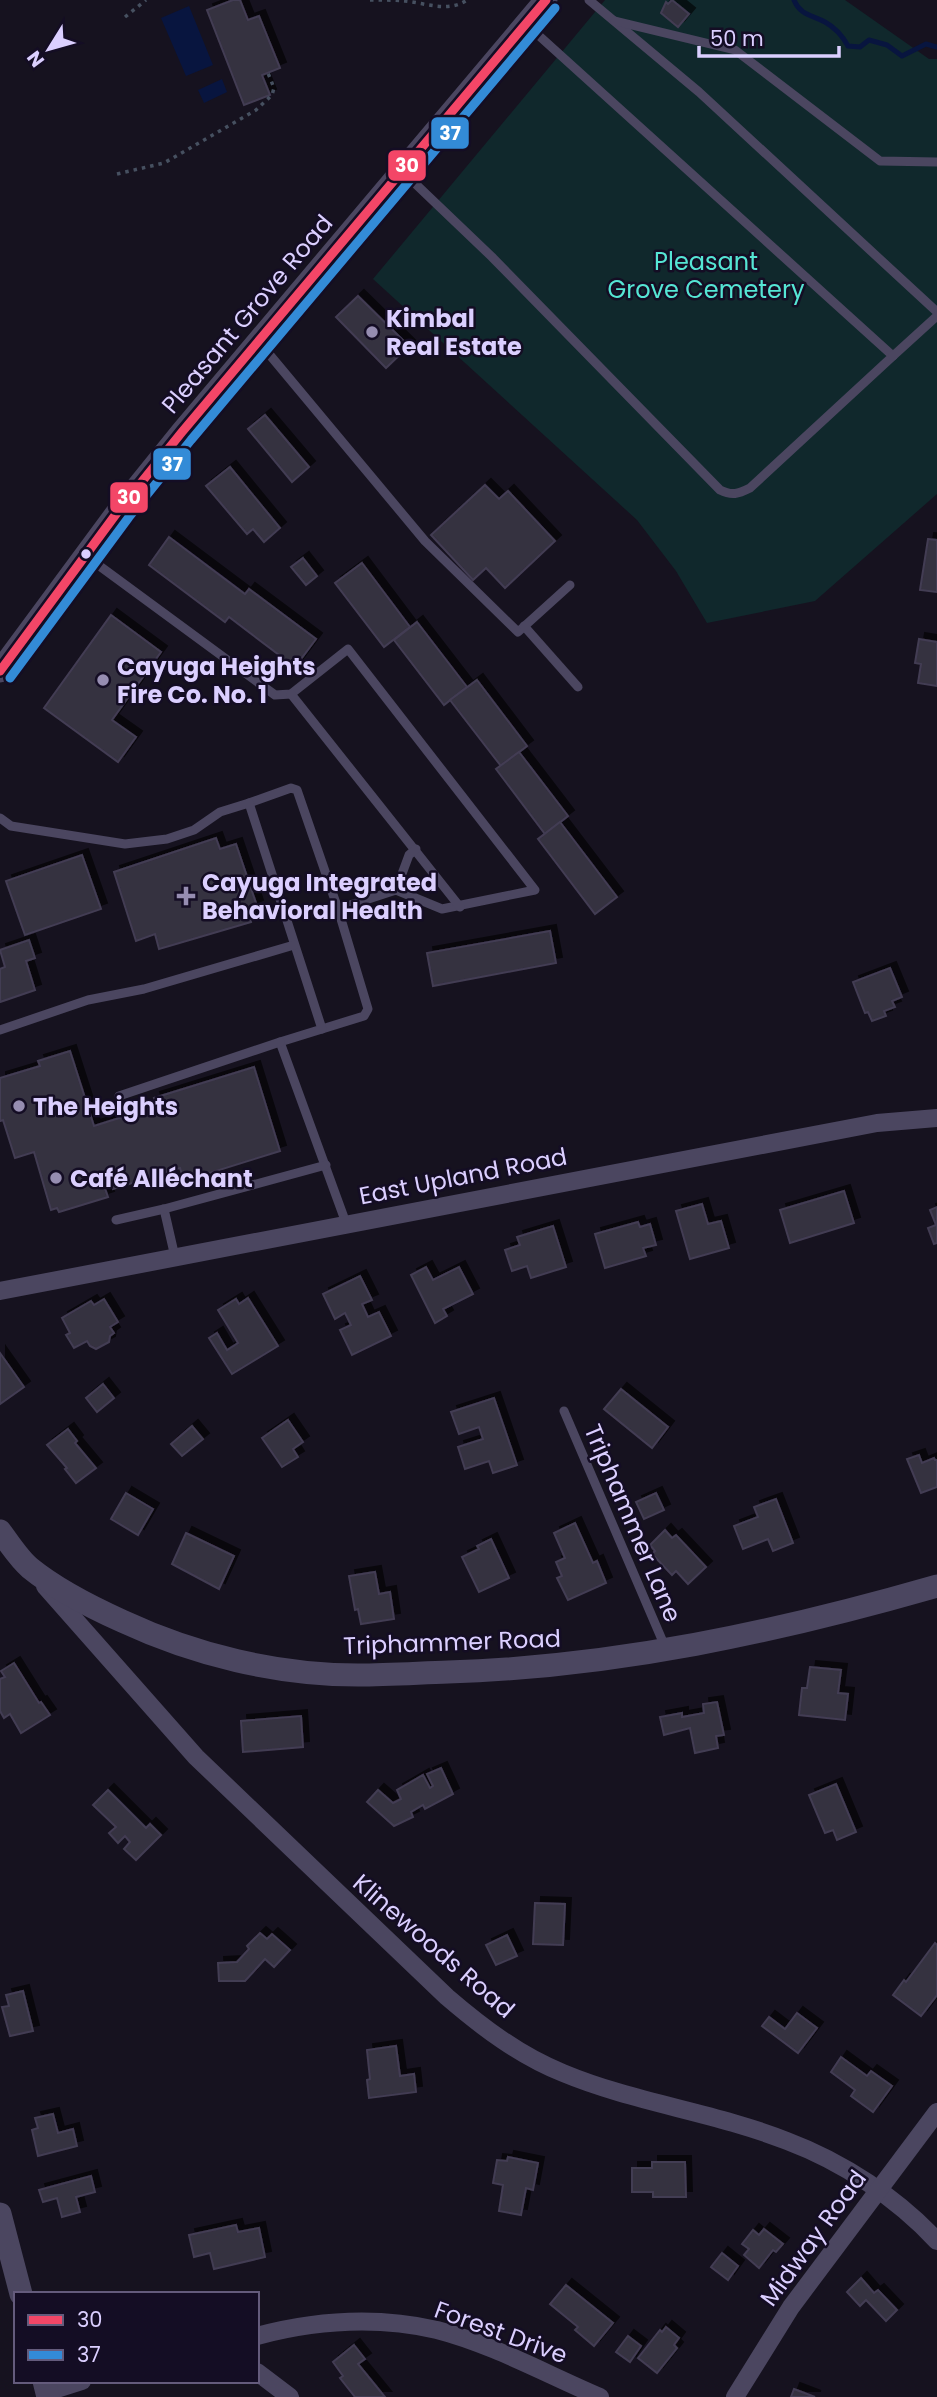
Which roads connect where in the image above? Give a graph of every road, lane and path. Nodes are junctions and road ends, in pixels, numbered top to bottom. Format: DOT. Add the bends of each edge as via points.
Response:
graph roads {
  1 [pos="146,0"];
  2 [pos="370,0"];
  3 [pos="467,0"];
  4 [pos="546,0"];
  5 [pos="589,0"];
  6 [pos="125,17"];
  7 [pos="614,20"];
  8 [pos="526,24"];
  9 [pos="268,73"];
  10 [pos="937,162"];
  11 [pos="401,170"];
  12 [pos="117,174"];
  13 [pos="937,314"];
  14 [pos="258,340"];
  15 [pos="893,356"];
  16 [pos="86,556"];
  17 [pos="570,585"];
  18 [pos="524,626"];
  19 [pos="0,671"];
  20 [pos="578,687"];
  21 [pos="291,694"];
  22 [pos="249,803"];
  23 [pos="0,818"];
  24 [pos="416,849"];
  25 [pos="396,890"];
  26 [pos="460,907"];
  27 [pos="338,909"];
  28 [pos="294,945"];
  29 [pos="322,1029"];
  30 [pos="0,1030"];
  31 [pos="280,1042"];
  32 [pos="119,1096"];
  33 [pos="937,1118"];
  34 [pos="326,1165"];
  35 [pos="164,1209"];
  36 [pos="116,1220"];
  37 [pos="346,1223"];
  38 [pos="175,1257"];
  39 [pos="0,1291"];
  40 [pos="564,1411"];
  41 [pos="0,1531"];
  42 [pos="29,1567"];
  43 [pos="937,1586"];
  44 [pos="666,1651"];
  45 [pos="937,2112"];
  46 [pos="878,2191"];
  47 [pos="0,2214"];
  48 [pos="937,2241"];
  49 [pos="20,2292"];
  50 [pos="259,2336"];
  51 [pos="259,2374"];
  52 [pos="74,2383"];
  53 [pos="46,2390"];
  54 [pos="290,2397"];
  55 [pos="600,2397"];
  56 [pos="735,2397"];
  1 -- 6 [label="path"];
  2 -- 3 [label="path" via="439,7"];
  4 -- 8 [label="street, Pleasant Grove Road"];
  5 -- 7 [label="lane"];
  7 -- 10 [label="lane" via="735,50 880,161"];
  7 -- 13 [label="lane" via="699,92"];
  8 -- 11 [label="street, Pleasant Grove Road"];
  8 -- 15 [label="lane"];
  9 -- 12 [label="path" via="272,96 256,110 164,163"];
  11 -- 14 [label="street, Pleasant Grove Road"];
  11 -- 15 [label="lane" via="729,495 750,488"];
  13 -- 15 [label="lane"];
  14 -- 16 [label="street, Pleasant Grove Road"];
  14 -- 18 [label="lane" via="425,541 518,632"];
  16 -- 19 [label="street, Pleasant Grove Road"];
  16 -- 21 [label="lane" via="275,695"];
  17 -- 18 [label="lane"];
  18 -- 20 [label="lane"];
  21 -- 24 [label="lane"];
  21 -- 26 [label="lane" via="348,649 535,890"];
  22 -- 23 [label="lane" via="167,839 125,844 11,826"];
  22 -- 27 [label="lane" via="297,790"];
  22 -- 28 [label="lane"];
  24 -- 25 [label="lane"];
  24 -- 26 [label="lane"];
  25 -- 26 [label="lane" via="442,909"];
  25 -- 27 [label="lane"];
  27 -- 29 [label="lane" via="368,1009 364,1016"];
  28 -- 29 [label="lane"];
  28 -- 30 [label="lane" via="144,989 89,1000"];
  29 -- 31 [label="lane"];
  31 -- 32 [label="lane"];
  31 -- 34 [label="lane"];
  33 -- 37 [label="street, East Upland Road" via="877,1123"];
  34 -- 35 [label="lane"];
  34 -- 37 [label="lane"];
  35 -- 36 [label="lane"];
  35 -- 38 [label="lane"];
  37 -- 38 [label="street, East Upland Road"];
  38 -- 39 [label="street, East Upland Road"];
  40 -- 44 [label="lane, Triphammer Lane"];
  41 -- 42 [label="street, Triphammer Road"];
  42 -- 44 [label="street, Triphammer Road" via="94,1608 161,1638 241,1662 293,1670 356,1675 471,1671"];
  42 -- 46 [label="street, Klinewoods Road" via="196,1757 478,2023 560,2072 787,2141 817,2153"];
  43 -- 44 [label="street, Triphammer Road"];
  45 -- 46 [label="street, Midway Road"];
  46 -- 48 [label="street, Klinewoods Road"];
  46 -- 56 [label="street, Midway Road" via="791,2306"];
  47 -- 49 [label="street"];
  50 -- 55 [label="street, Forest Drive" via="338,2321 405,2324 485,2347"];
  51 -- 54 [label="street"];
  52 -- 53 [label="street"];
}
